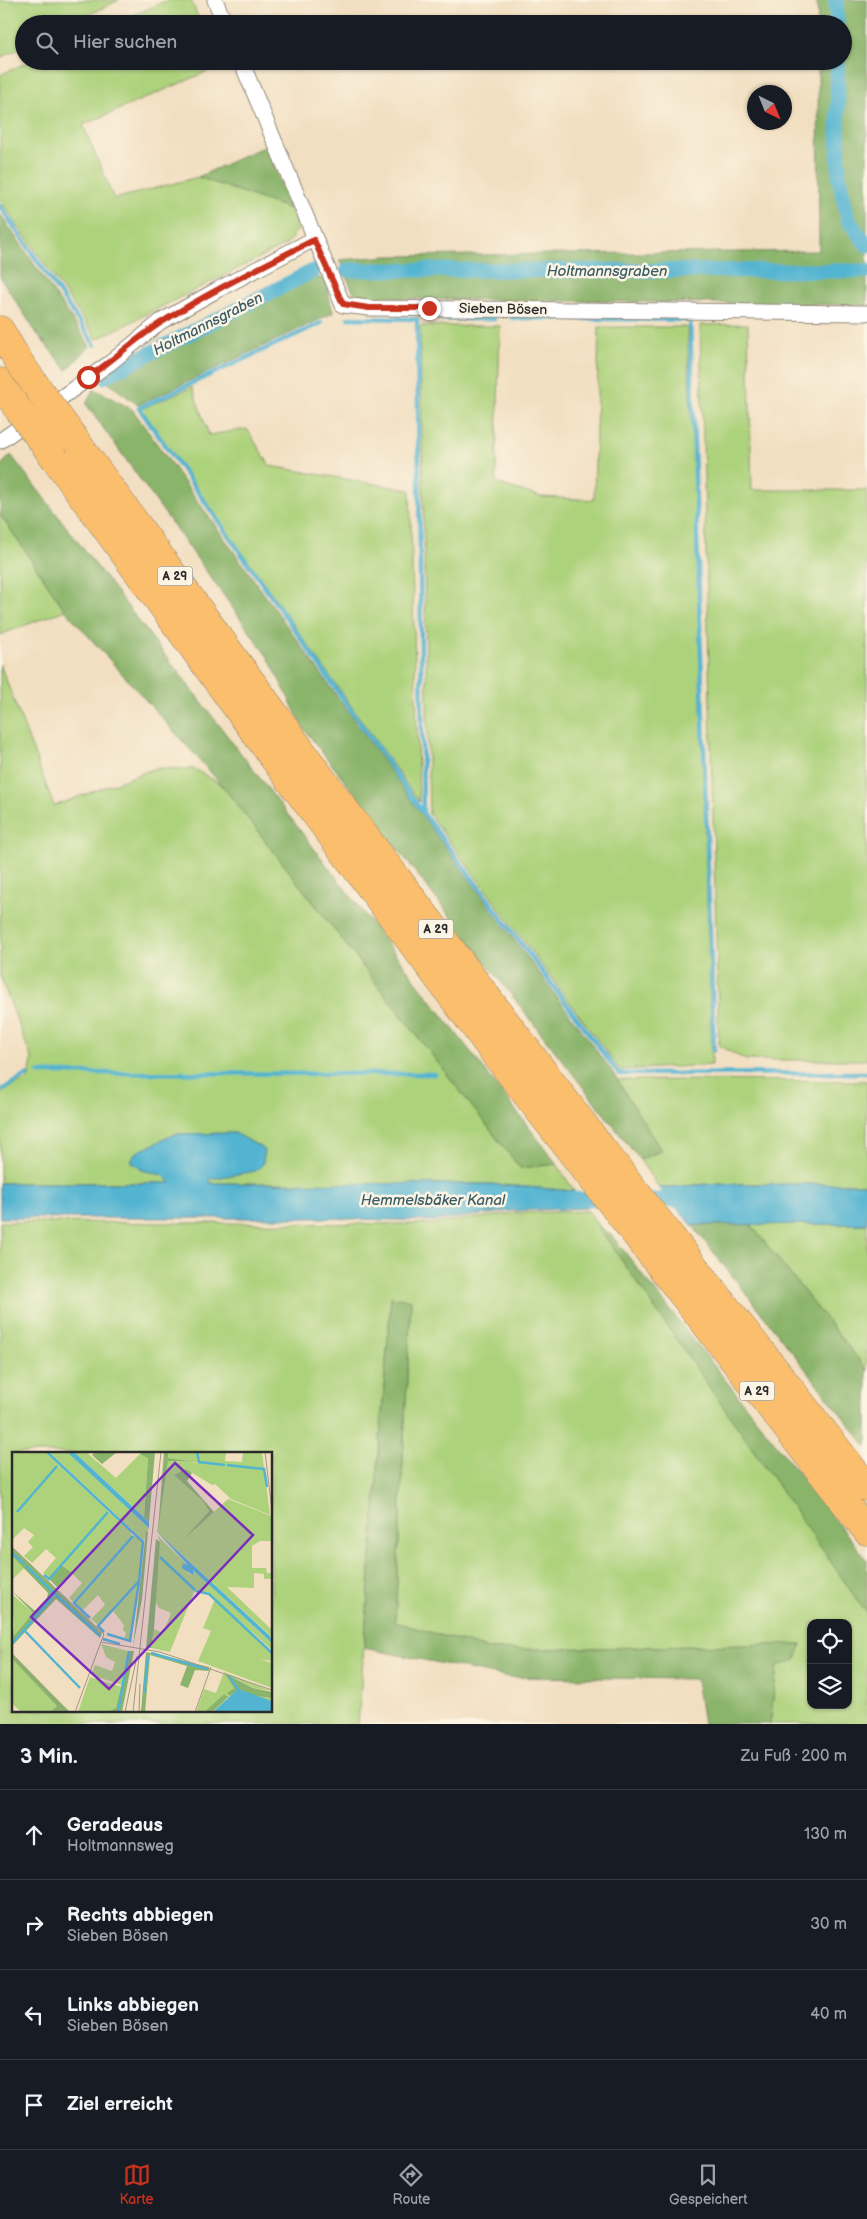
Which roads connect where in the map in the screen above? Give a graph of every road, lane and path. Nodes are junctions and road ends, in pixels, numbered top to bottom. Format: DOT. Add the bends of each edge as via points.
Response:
graph roads {
  1 [pos="215,0"];
  2 [pos="221,15"];
  3 [pos="245,70"];
  4 [pos="314,240"];
  5 [pos="867,313"];
  6 [pos="0,330"];
  7 [pos="0,336"];
  8 [pos="18,362"];
  9 [pos="0,382"];
  10 [pos="6,418"];
  11 [pos="867,1487"];
  12 [pos="867,1531"];
  1 -- 2 [label="street"];
  3 -- 4 [label="street, Sieben Bösen"];
  4 -- 5 [label="street, Sieben Bösen" via="343,304 369,308"];
  4 -- 10 [label="street" via="160,322 110,363"];
  6 -- 8 [label="highway"];
  7 -- 8 [label="highway, A 29"];
  8 -- 11 [label="highway, A 29, bridge" via="328,787 596,1141"];
  9 -- 10 [label="highway, A 29"];
  10 -- 12 [label="highway, A 29, bridge" via="51,464 129,560 498,1058"];
}
